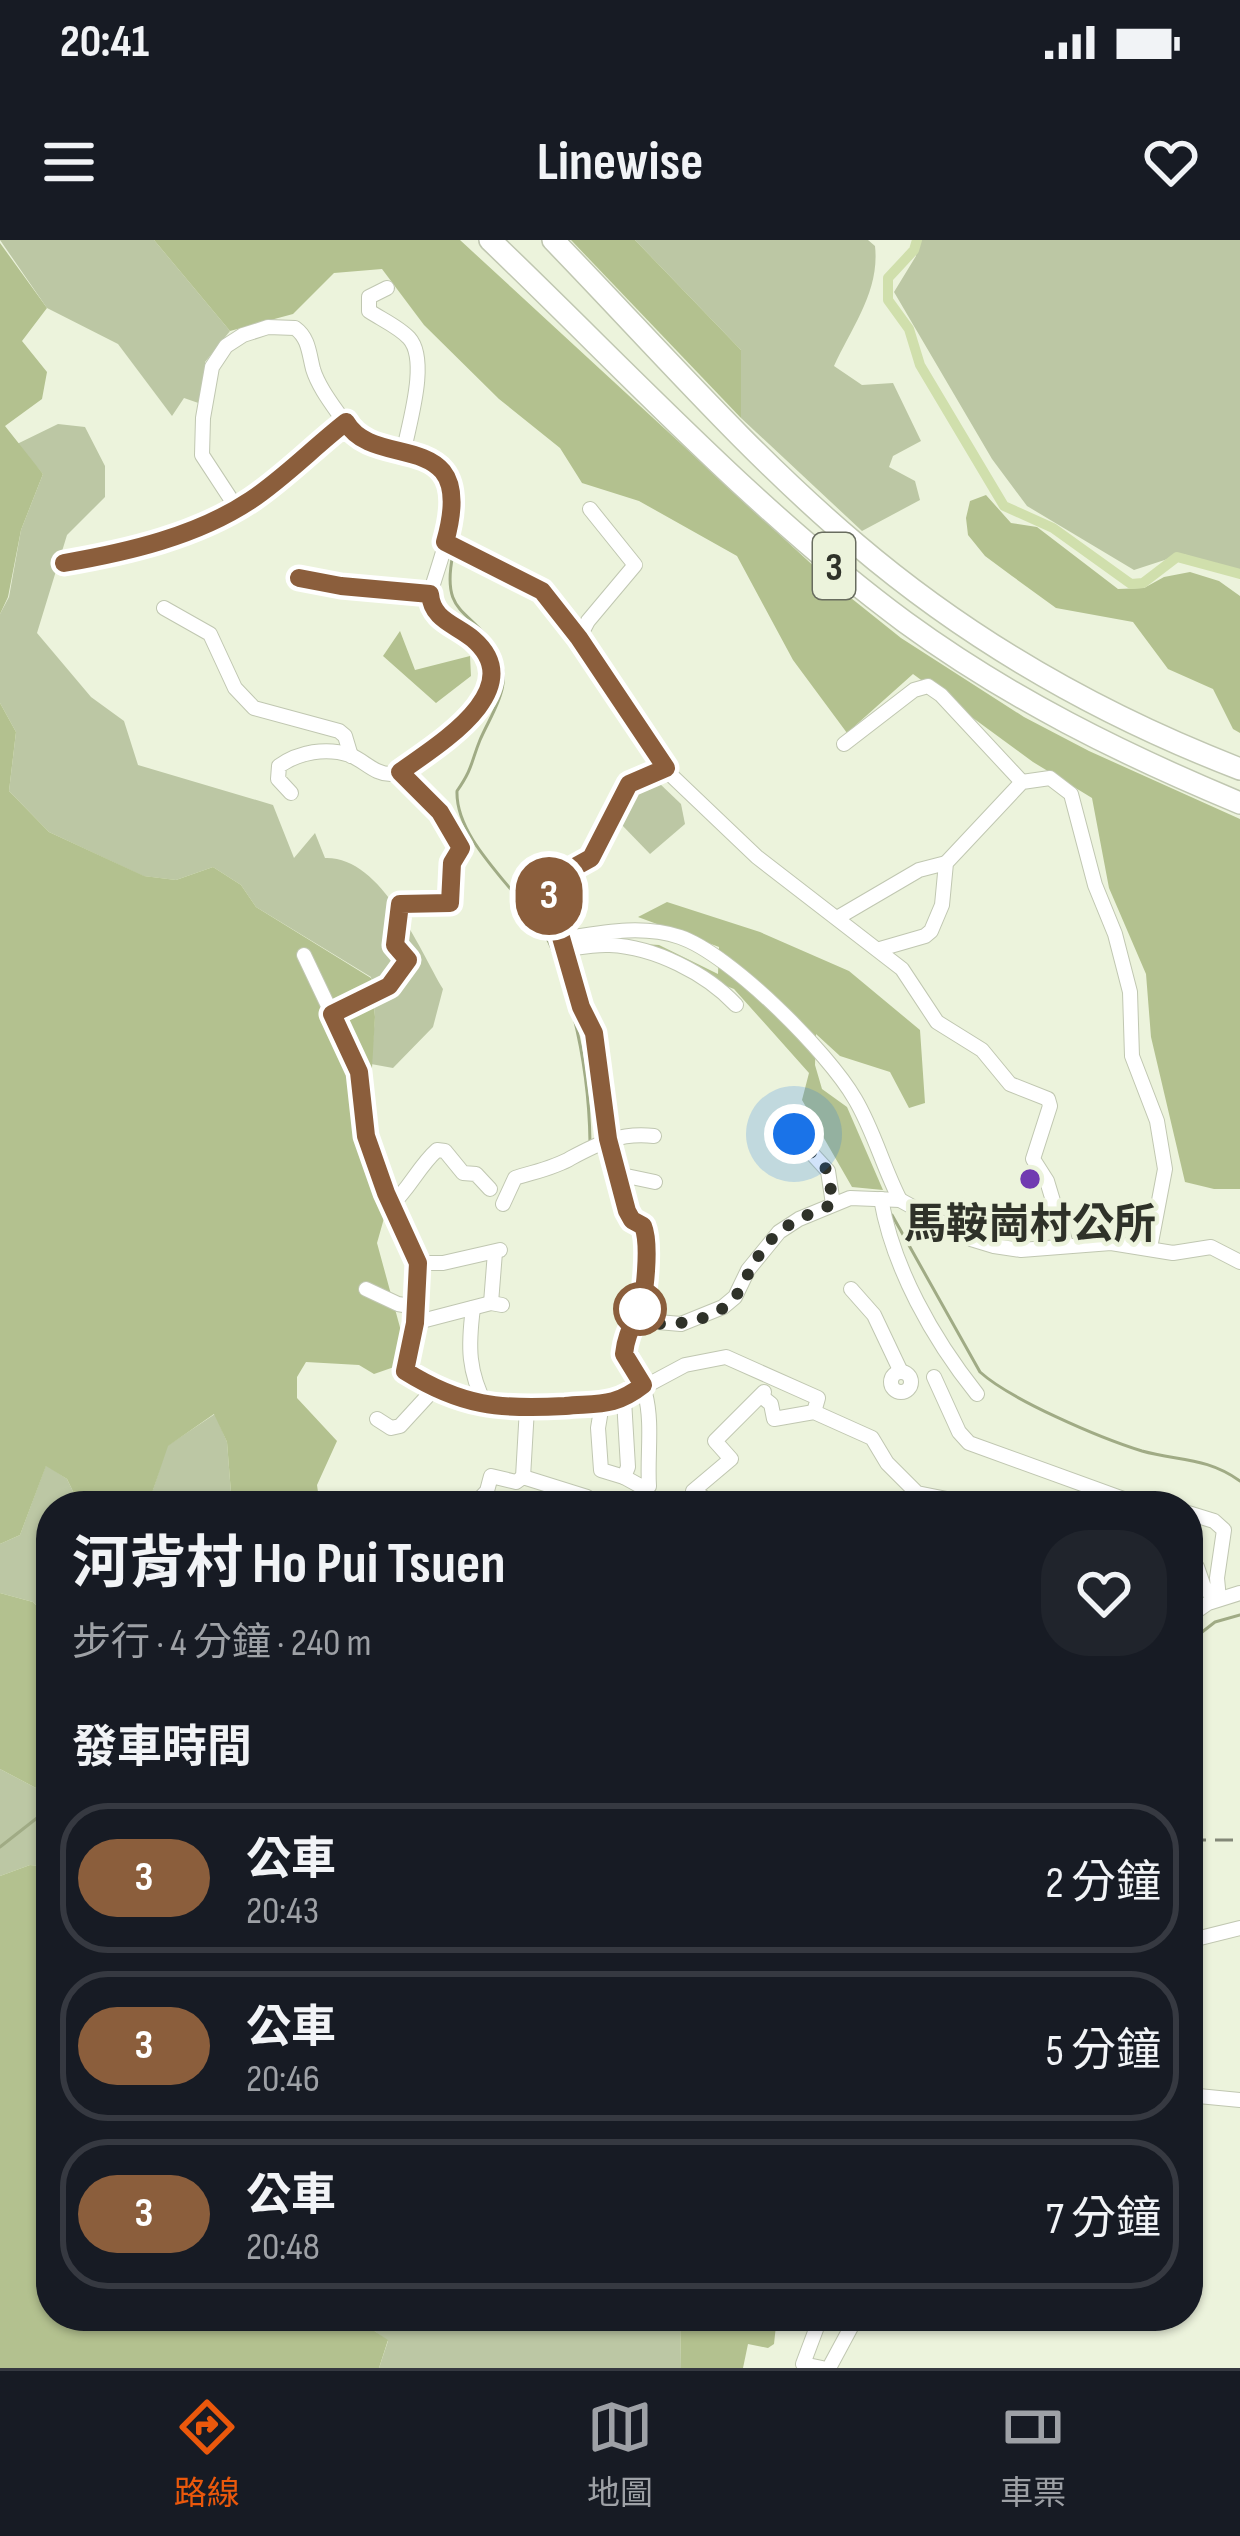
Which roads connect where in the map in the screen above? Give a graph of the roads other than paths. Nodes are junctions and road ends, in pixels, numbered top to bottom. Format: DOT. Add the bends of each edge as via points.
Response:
graph roads {
  1 [pos="490,240"];
  2 [pos="553,240"];
  3 [pos="387,288"];
  4 [pos="346,422"];
  5 [pos="404,450"];
  6 [pos="236,507"];
  7 [pos="590,509"];
  8 [pos="452,546"];
  9 [pos="64,563"];
  10 [pos="299,578"];
  11 [pos="430,594"];
  12 [pos="164,608"];
  13 [pos="579,638"];
  14 [pos="844,744"];
  15 [pos="351,756"];
  16 [pos="666,768"];
  17 [pos="1240,769"];
  18 [pos="400,772"];
  19 [pos="1022,782"];
  20 [pos="290,793"];
  21 [pos="1240,803"];
  22 [pos="946,862"];
  23 [pos="838,917"];
  24 [pos="562,945"];
  25 [pos="880,949"];
  26 [pos="304,955"];
  27 [pos="736,1005"];
  28 [pos="332,1014"];
  29 [pos="794,1134"];
  30 [pos="654,1136"];
  31 [pos="608,1139"];
  32 [pos="616,1174"];
  33 [pos="655,1182"];
  34 [pos="490,1190"];
  35 [pos="880,1198"];
  36 [pos="900,1200"];
  37 [pos="503,1204"];
  38 [pos="833,1204"];
  39 [pos="390,1206"];
  40 [pos="1066,1244"];
  41 [pos="1150,1248"];
  42 [pos="1240,1262"];
  43 [pos="418,1263"];
  44 [pos="851,1288"];
  45 [pos="366,1289"];
  46 [pos="473,1308"];
  47 [pos="415,1315"];
  48 [pos="635,1320"];
  49 [pos="956,1365"];
  50 [pos="934,1377"];
  51 [pos="773,1378"];
  52 [pos="643,1385"];
  53 [pos="434,1389"];
  54 [pos="977,1394"];
  55 [pos="761,1396"];
  56 [pos="624,1400"];
  57 [pos="602,1404"];
  58 [pos="486,1406"];
  59 [pos="527,1408"];
  60 [pos="814,1412"];
  61 [pos="377,1419"];
  62 [pos="601,1470"];
  63 [pos="523,1477"];
  64 [pos="624,1478"];
  65 [pos="487,1491"];
  66 [pos="558,1491"];
  67 [pos="590,1491"];
  68 [pos="694,1491"];
  69 [pos="915,1491"];
  70 [pos="1102,1491"];
  71 [pos="1203,1518"];
  72 [pos="1203,1585"];
  73 [pos="1240,1593"];
  74 [pos="1218,1595"];
  75 [pos="1203,1606"];
  76 [pos="1240,1928"];
  77 [pos="1203,1935"];
  78 [pos="1203,2097"];
  79 [pos="1240,2100"];
  80 [pos="815,2331"];
  81 [pos="848,2331"];
  82 [pos="826,2368"];
  1 -- 21 [label="highway, 3" via="758,497 906,622 1037,708"];
  2 -- 17 [label="highway, 3" via="783,478 896,577 1046,678"];
  3 -- 5 [label="street" via="369,297 369,311 406,334 417,360"];
  4 -- 5 [label="street" via="368,442"];
  4 -- 6 [label="street"];
  4 -- 6 [label="street" via="315,375 300,331 268,327 230,342 212,367 202,449"];
  5 -- 8 [label="street" via="442,472 455,509"];
  6 -- 9 [label="street" via="181,535"];
  7 -- 13 [label="street" via="635,565"];
  8 -- 11 [label="street"];
  8 -- 13 [label="street" via="542,591"];
  10 -- 11 [label="street"];
  11 -- 18 [label="street" via="437,615 477,642 490,680 466,724"];
  12 -- 15 [label="street" via="210,634 235,688 254,708 339,731"];
  13 -- 16 [label="street"];
  14 -- 19 [label="street" via="928,686"];
  15 -- 18 [label="street" via="377,772"];
  15 -- 20 [label="street" via="294,756 278,770"];
  16 -- 23 [label="street" via="757,857"];
  16 -- 24 [label="street" via="629,784 591,858 548,892"];
  18 -- 28 [label="street" via="440,812 461,848 450,903 400,904 395,945 408,960 389,986"];
  19 -- 22 [label="street"];
  19 -- 41 [label="street" via="1050,778 1071,794 1115,934 1130,992 1132,1056 1165,1168"];
  22 -- 23 [label="street"];
  22 -- 25 [label="street" via="931,931"];
  23 -- 25 [label="street"];
  24 -- 27 [label="street" via="651,955 715,984"];
  24 -- 31 [label="street" via="594,1033"];
  24 -- 36 [label="street" via="644,930 706,949 804,1037 853,1094"];
  25 -- 40 [label="street" via="937,1022 982,1050 1010,1084 1050,1101 1033,1159"];
  26 -- 28 [label="street"];
  28 -- 39 [label="street" via="359,1072 366,1136"];
  29 -- 38 [label="street" via="828,1171"];
  30 -- 31 [label="street"];
  31 -- 32 [label="street"];
  31 -- 37 [label="street" via="515,1178"];
  32 -- 33 [label="street"];
  32 -- 48 [label="street" via="628,1216 647,1237"];
  34 -- 39 [label="street" via="437,1150"];
  35 -- 36 [label="street"];
  35 -- 38 [label="street"];
  35 -- 49 [label="street" via="895,1258"];
  36 -- 40 [label="street" via="983,1244"];
  38 -- 48 [label="street" via="773,1237 724,1307 680,1324"];
  39 -- 43 [label="street"];
  40 -- 41 [label="street"];
  41 -- 42 [label="street" via="1211,1247"];
  43 -- 46 [label="street" via="498,1251 496,1304"];
  43 -- 47 [label="street"];
  44 -- 50 [label="street" via="906,1376"];
  45 -- 47 [label="street"];
  46 -- 47 [label="street"];
  46 -- 58 [label="street" via="470,1374"];
  47 -- 53 [label="street" via="405,1371"];
  48 -- 52 [label="street" via="624,1358"];
  49 -- 50 [label="street"];
  49 -- 54 [label="street"];
  50 -- 70 [label="street" via="969,1443"];
  51 -- 52 [label="street" via="715,1358"];
  51 -- 55 [label="street"];
  51 -- 60 [label="street" via="818,1398"];
  52 -- 56 [label="street"];
  52 -- 64 [label="street" via="649,1486"];
  53 -- 58 [label="street"];
  53 -- 61 [label="street" via="400,1426"];
  55 -- 60 [label="street" via="774,1419"];
  55 -- 68 [label="street" via="716,1441 731,1460"];
  56 -- 57 [label="street"];
  56 -- 64 [label="street"];
  57 -- 59 [label="street"];
  57 -- 62 [label="street"];
  58 -- 59 [label="street"];
  59 -- 63 [label="street"];
  60 -- 69 [label="street" via="872,1438"];
  62 -- 64 [label="street"];
  62 -- 67 [label="street"];
  63 -- 65 [label="street" via="491,1476"];
  63 -- 66 [label="street"];
  71 -- 74 [label="street" via="1224,1530"];
  72 -- 74 [label="street"];
  73 -- 74 [label="street"];
  74 -- 75 [label="street"];
  76 -- 77 [label="street"];
  78 -- 79 [label="street"];
  80 -- 82 [label="street" via="803,2364"];
  81 -- 82 [label="street"];
}
